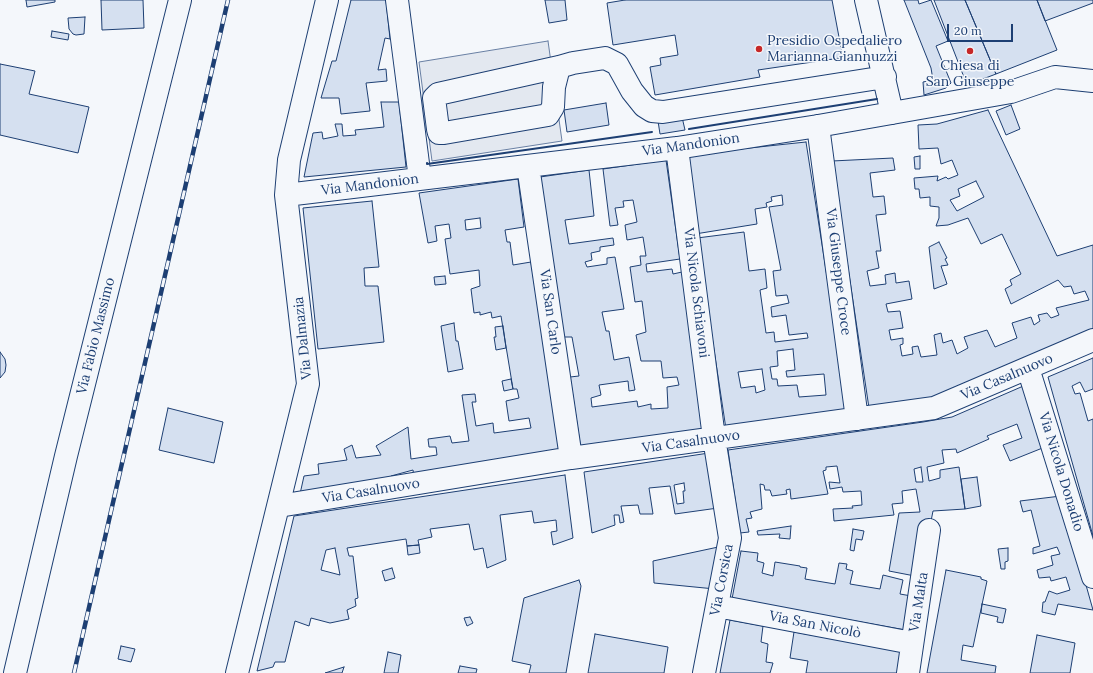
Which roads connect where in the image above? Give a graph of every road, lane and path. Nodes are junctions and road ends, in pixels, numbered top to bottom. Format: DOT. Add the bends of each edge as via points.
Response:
graph roads {
  1 [pos="180,0"];
  2 [pos="327,0"];
  3 [pos="397,0"];
  4 [pos="866,0"];
  5 [pos="559,68"];
  6 [pos="885,77"];
  7 [pos="1093,81"];
  8 [pos="892,113"];
  9 [pos="818,126"];
  10 [pos="677,148"];
  11 [pos="528,166"];
  12 [pos="420,179"];
  13 [pos="286,195"];
  14 [pos="1093,340"];
  15 [pos="1028,368"];
  16 [pos="857,419"];
  17 [pos="714,438"];
  18 [pos="571,458"];
  19 [pos="279,506"];
  20 [pos="929,530"];
  21 [pos="1093,577"];
  22 [pos="717,606"];
  23 [pos="912,644"];
  24 [pos="15,673"];
  25 [pos="238,673"];
  26 [pos="704,673"];
  27 [pos="908,673"];
  1 -- 24 [label="street, Via Fabio Massimo" via="66,456"];
  2 -- 13 [label="street, Via Dalmazia" via="289,160"];
  3 -- 12 [label="street"];
  4 -- 6 [label="street"];
  5 -- 5 [label="street" via="438,94 434,98 439,133 548,115 554,108 554,87"];
  5 -- 6 [label="street" via="605,58 617,64 632,92 644,106 652,111 663,112"];
  6 -- 8 [label="street"];
  7 -- 8 [label="street, Via Mandonion" via="1054,77 1011,92"];
  8 -- 9 [label="street, Via Mandonion"];
  9 -- 10 [label="street, Via Mandonion"];
  9 -- 16 [label="street, Via Giuseppe Croce"];
  10 -- 11 [label="street, Via Mandonion"];
  10 -- 17 [label="street, Via Nicola Schiavoni"];
  11 -- 12 [label="street, Via Mandonion"];
  11 -- 18 [label="street, Via San Carlo"];
  12 -- 13 [label="street, Via Mandonion"];
  13 -- 19 [label="street, Via Dalmazia" via="308,384"];
  14 -- 15 [label="street, Via Casalnuovo"];
  15 -- 16 [label="street, Via Casalnuovo" via="934,408"];
  15 -- 21 [label="street, Via Nicola Donadio"];
  16 -- 17 [label="street, Via Casalnuovo"];
  17 -- 18 [label="street, Via Casalnuovo"];
  17 -- 22 [label="street, Via Corsica" via="730,538"];
  18 -- 19 [label="street, Via Casalnuovo"];
  19 -- 25 [label="street, Via Dalmazia"];
  20 -- 23 [label="street, Via Malta"];
  22 -- 23 [label="street, Via San Nicolò"];
  22 -- 26 [label="street, Via Corsica"];
  23 -- 27 [label="street, Via Malta"];
}
